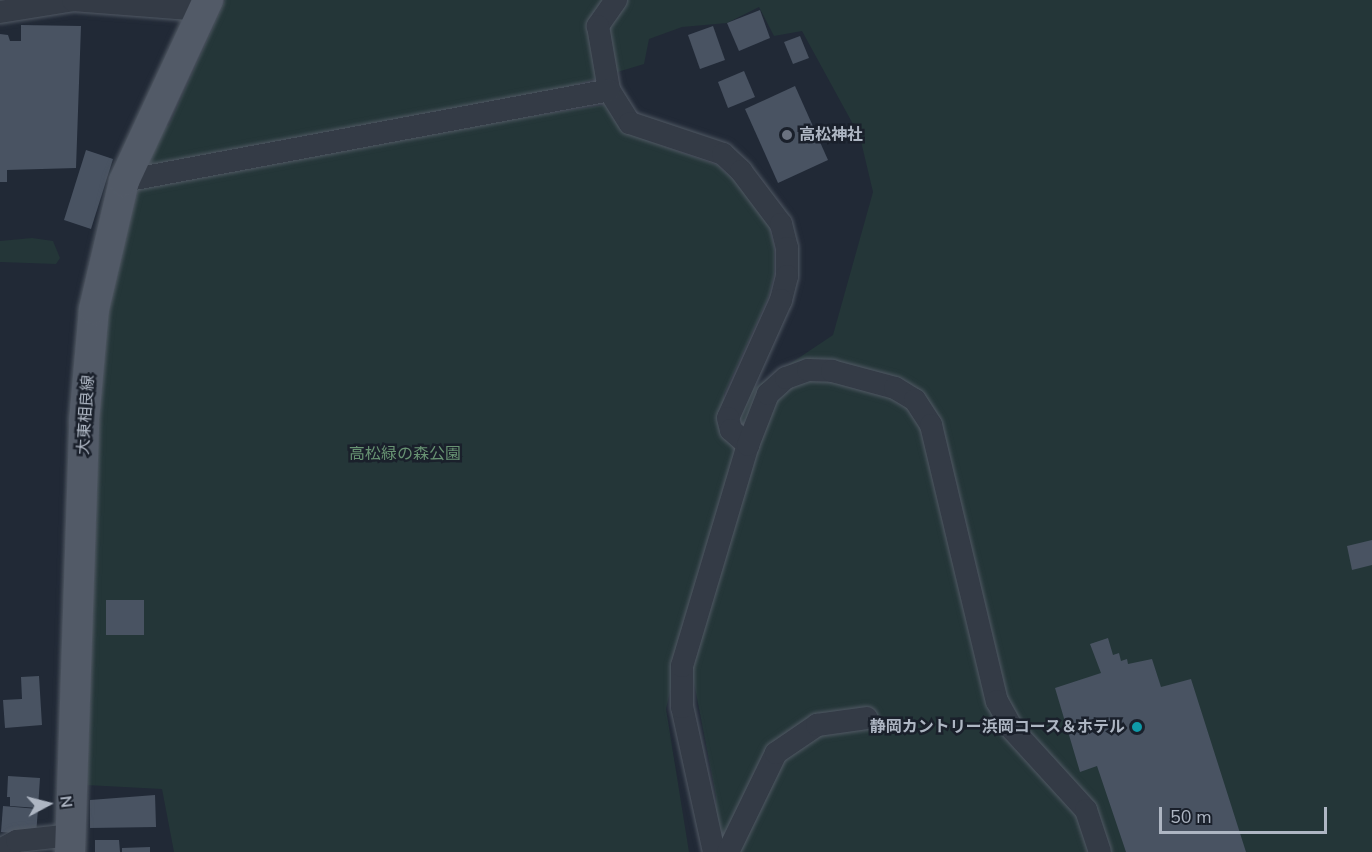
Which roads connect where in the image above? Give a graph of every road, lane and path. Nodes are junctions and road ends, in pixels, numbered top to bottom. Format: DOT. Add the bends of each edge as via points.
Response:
graph roads {
  1 [pos="616,0"];
  2 [pos="206,5"];
  3 [pos="0,12"];
  4 [pos="609,90"];
  5 [pos="124,181"];
  6 [pos="747,445"];
  7 [pos="867,718"];
  8 [pos="71,844"];
  9 [pos="0,850"];
  10 [pos="714,852"];
  11 [pos="728,852"];
  12 [pos="1100,852"];
  1 -- 4 [label="street" via="598,26"];
  2 -- 3 [label="street" via="73,0"];
  2 -- 5 [label="main road, 大東相良線"];
  4 -- 5 [label="street"];
  4 -- 6 [label="street" via="630,123 723,154 741,171 781,224 787,248 787,276 781,300 728,418 731,430"];
  5 -- 8 [label="main road, 大東相良線" via="94,309 84,421"];
  6 -- 10 [label="street" via="682,666 682,707"];
  6 -- 12 [label="street" via="768,394 786,378 807,370 832,371 895,388 915,400 931,425 997,701 1013,730 1086,810"];
  7 -- 11 [label="street" via="817,725 776,753"];
  8 -- 9 [label="street" via="16,841"];
}
